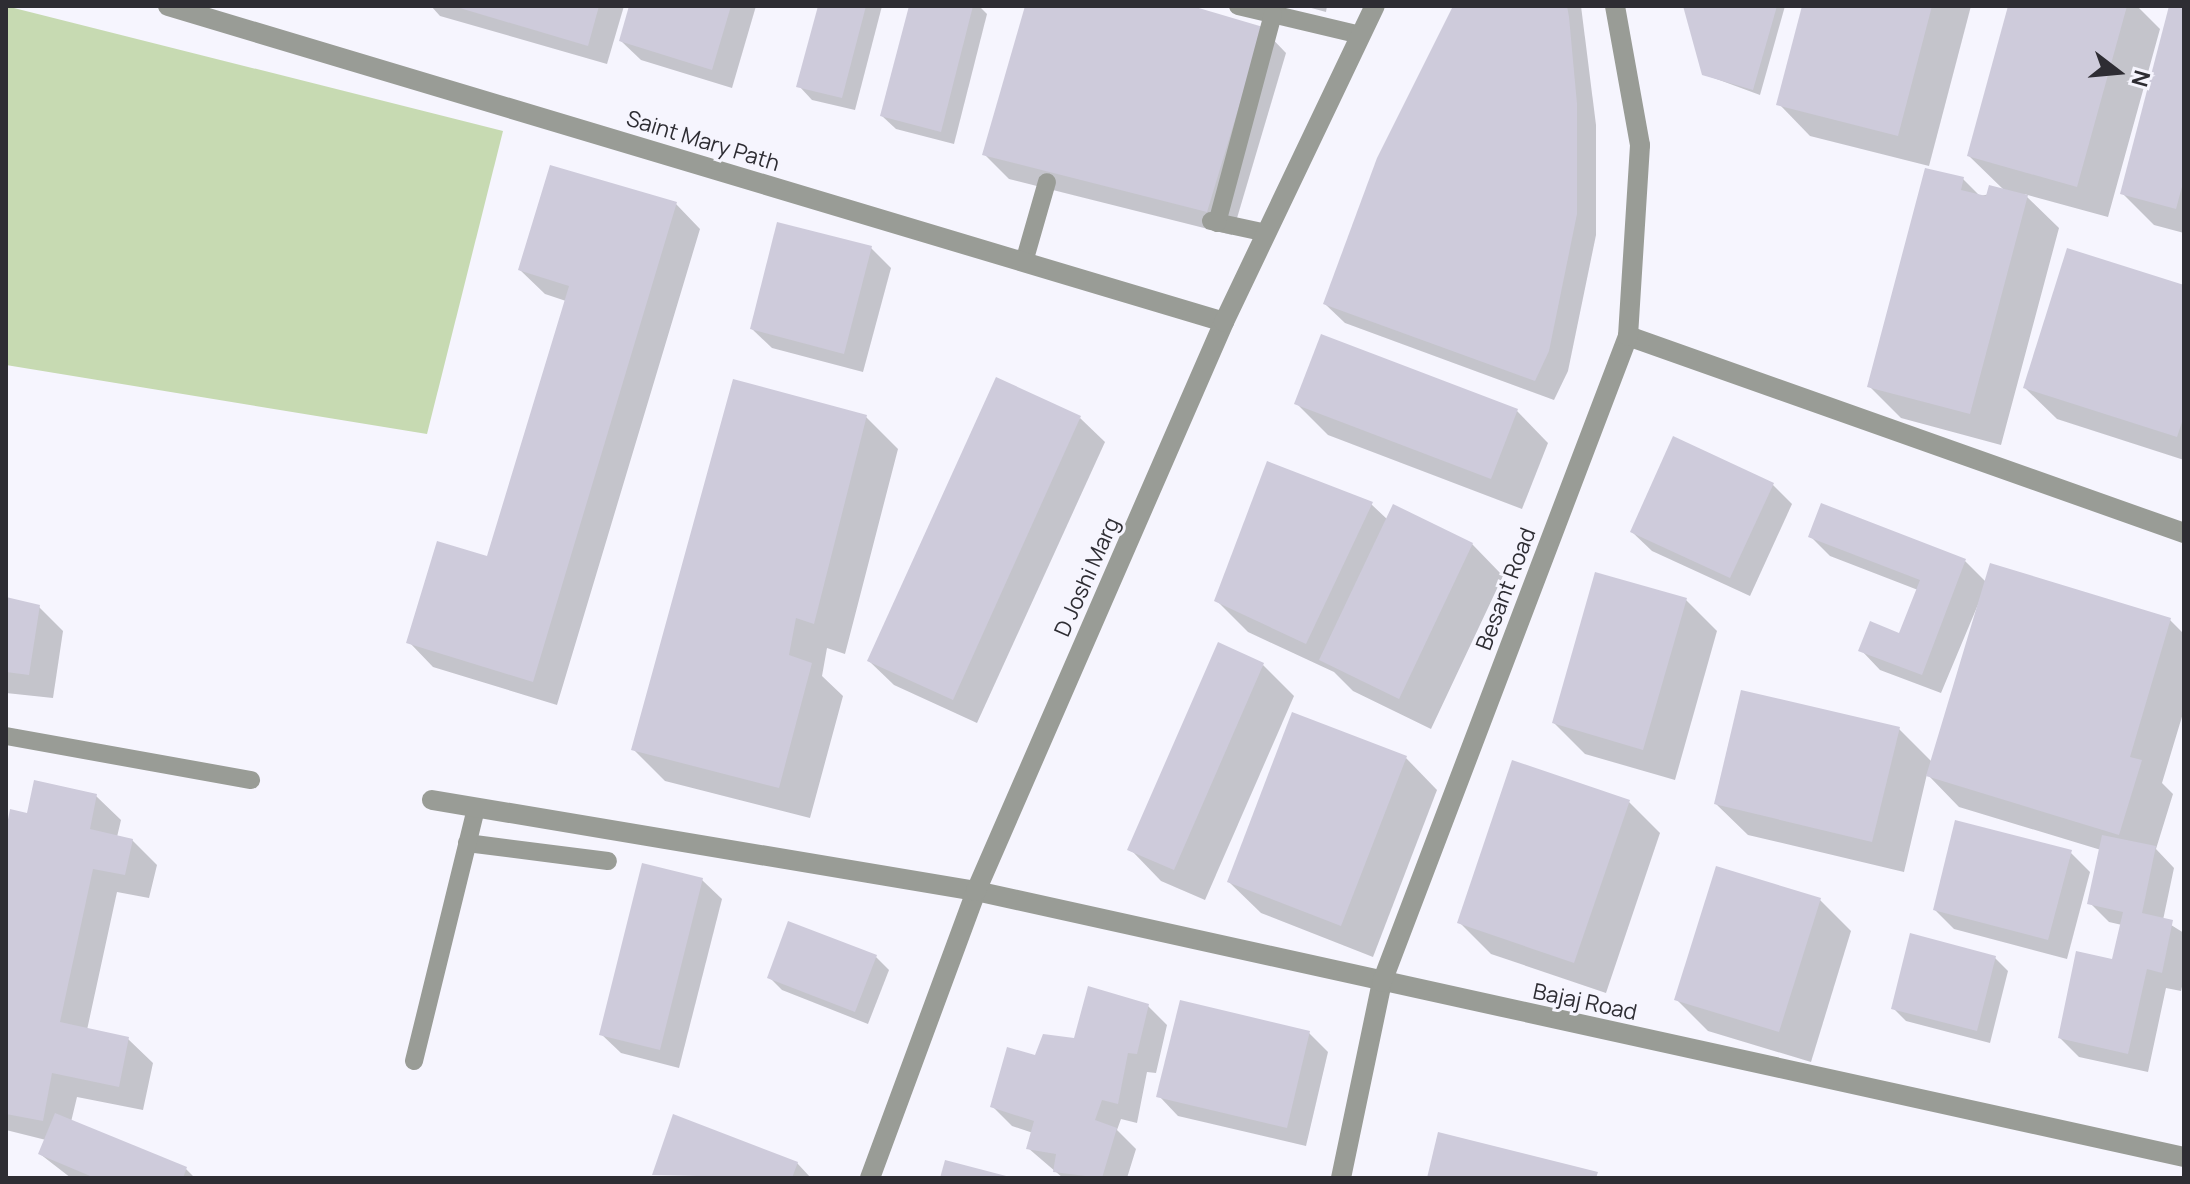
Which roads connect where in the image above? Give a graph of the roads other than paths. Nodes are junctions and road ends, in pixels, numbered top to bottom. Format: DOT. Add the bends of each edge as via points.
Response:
graph roads {
  1 [pos="168,6"];
  2 [pos="1238,6"];
  3 [pos="1375,6"];
  4 [pos="1615,6"];
  5 [pos="1273,14"];
  6 [pos="1361,35"];
  7 [pos="1047,182"];
  8 [pos="1267,233"];
  9 [pos="1024,262"];
  10 [pos="1224,322"];
  11 [pos="1628,336"];
  12 [pos="2184,533"];
  13 [pos="6,736"];
  14 [pos="251,780"];
  15 [pos="432,800"];
  16 [pos="476,808"];
  17 [pos="467,843"];
  18 [pos="608,861"];
  19 [pos="976,891"];
  20 [pos="1382,982"];
  21 [pos="414,1061"];
  22 [pos="2184,1157"];
  23 [pos="870,1178"];
  24 [pos="1341,1178"];
  1 -- 9 [label="street, Saint Mary Path"];
  2 -- 5 [label="lane"];
  3 -- 6 [label="street, D Joshi Marg"];
  4 -- 11 [label="street, Besant Road" via="1640,145"];
  5 -- 6 [label="lane"];
  5 -- 8 [label="lane" via="1214,222"];
  6 -- 8 [label="street, D Joshi Marg"];
  7 -- 9 [label="lane"];
  8 -- 10 [label="street, D Joshi Marg"];
  9 -- 10 [label="street, Saint Mary Path"];
  10 -- 19 [label="street, D Joshi Marg"];
  11 -- 12 [label="street"];
  11 -- 20 [label="street, Besant Road"];
  13 -- 14 [label="lane"];
  15 -- 16 [label="street, Bajaj Road"];
  16 -- 17 [label="lane"];
  16 -- 19 [label="street, Bajaj Road"];
  17 -- 18 [label="lane"];
  17 -- 21 [label="lane"];
  19 -- 20 [label="street, Bajaj Road"];
  19 -- 23 [label="street, D Joshi Marg"];
  20 -- 22 [label="street, Bajaj Road"];
  20 -- 24 [label="street, Besant Road"];
}
